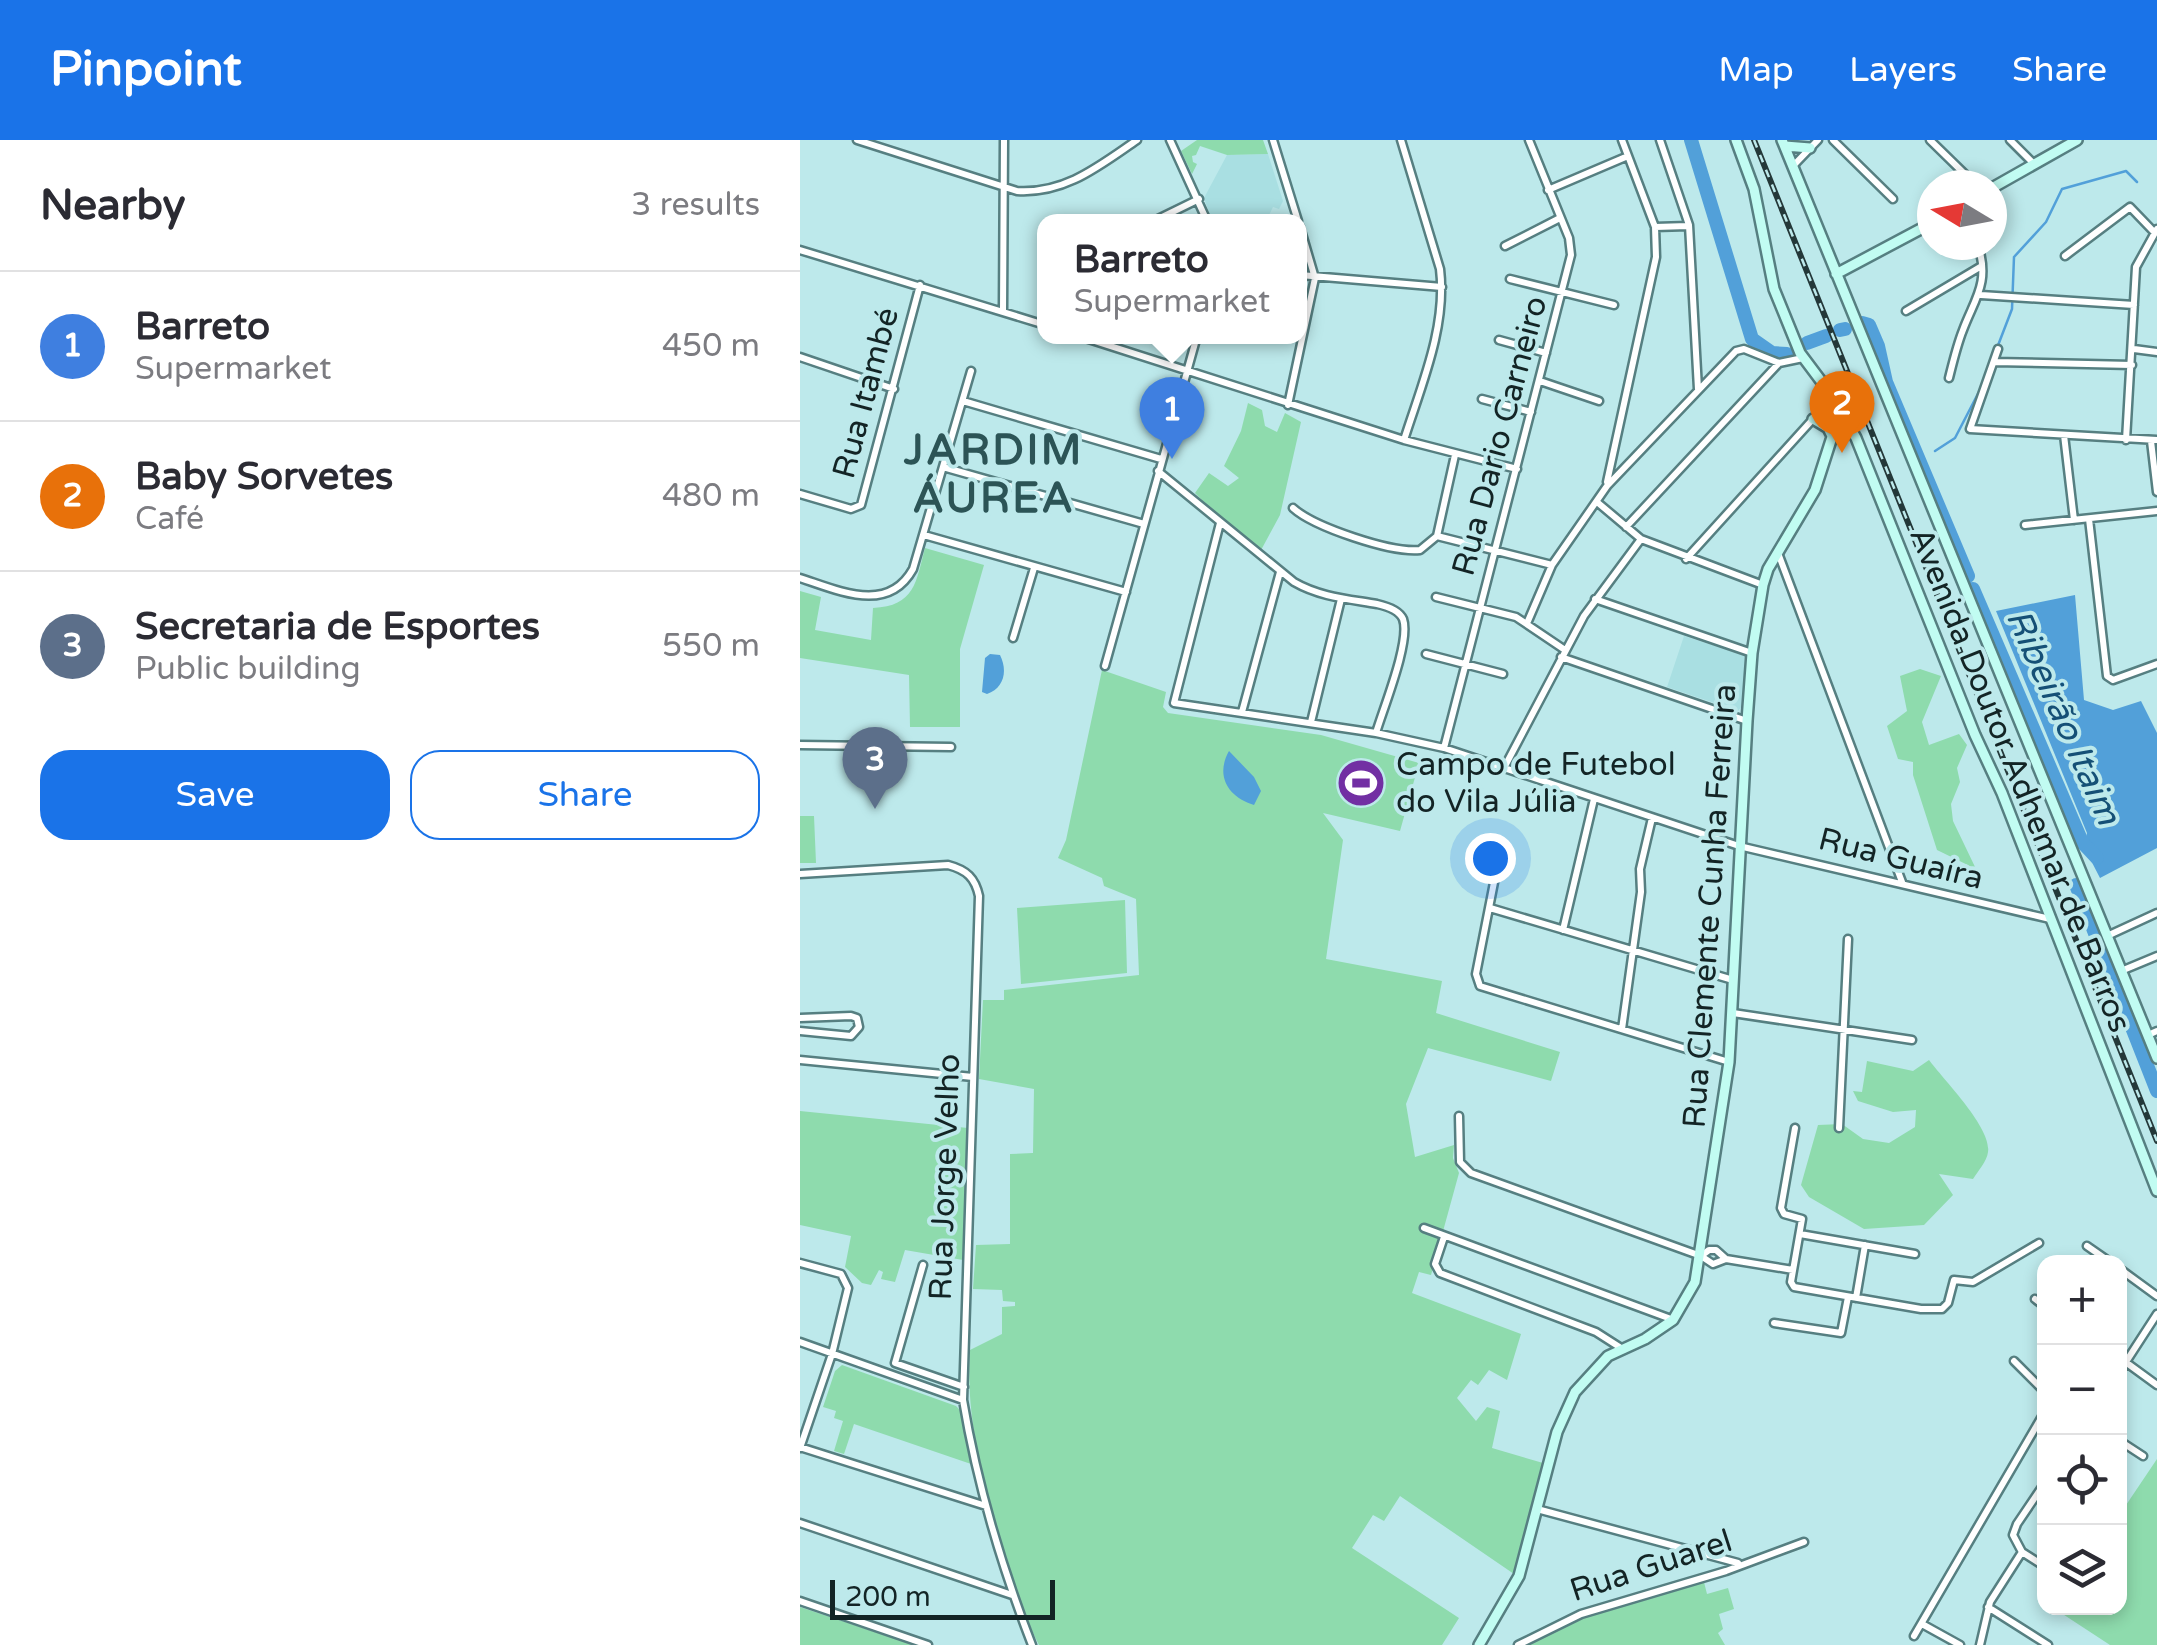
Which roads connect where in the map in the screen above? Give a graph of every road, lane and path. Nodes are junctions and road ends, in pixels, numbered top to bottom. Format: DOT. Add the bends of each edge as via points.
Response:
graph roads {
  1 [pos="858,140"];
  2 [pos="1004,140"];
  3 [pos="1137,140"];
  4 [pos="1170,140"];
  5 [pos="1272,140"];
  6 [pos="1401,140"];
  7 [pos="1529,140"];
  8 [pos="1622,140"];
  9 [pos="1660,140"];
  10 [pos="1736,140"];
  11 [pos="1833,140"];
  12 [pos="1930,140"];
  13 [pos="2010,140"];
  14 [pos="2077,140"];
  15 [pos="1783,143"];
  16 [pos="1814,144"];
  17 [pos="1628,156"];
  18 [pos="2034,164"];
  19 [pos="1793,166"];
  20 [pos="1961,170"];
  21 [pos="2007,179"];
  22 [pos="1004,186"];
  23 [pos="1548,190"];
  24 [pos="1894,198"];
  25 [pos="1199,199"];
  26 [pos="1170,214"];
  27 [pos="1204,214"];
  28 [pos="1296,214"];
  29 [pos="1560,218"];
  30 [pos="1689,226"];
  31 [pos="1654,227"];
  32 [pos="1917,231"];
  33 [pos="2156,231"];
  34 [pos="1505,246"];
  35 [pos="800,250"];
  36 [pos="1307,251"];
  37 [pos="2066,256"];
  38 [pos="1980,260"];
  39 [pos="1981,266"];
  40 [pos="1836,274"];
  41 [pos="1307,277"];
  42 [pos="1315,278"];
  43 [pos="1510,279"];
  44 [pos="920,286"];
  45 [pos="1442,288"];
  46 [pos="1562,294"];
  47 [pos="1981,295"];
  48 [pos="1614,305"];
  49 [pos="2134,305"];
  50 [pos="1003,311"];
  51 [pos="1906,311"];
  52 [pos="1307,315"];
  53 [pos="1037,323"];
  54 [pos="1499,340"];
  55 [pos="1103,344"];
  56 [pos="1195,344"];
  57 [pos="1301,344"];
  58 [pos="1998,349"];
  59 [pos="2134,349"];
  60 [pos="2157,352"];
  61 [pos="1546,353"];
  62 [pos="800,356"];
  63 [pos="1801,356"];
  64 [pos="1994,362"];
  65 [pos="1779,363"];
  66 [pos="2132,365"];
  67 [pos="971,371"];
  68 [pos="1187,372"];
  69 [pos="1949,378"];
  70 [pos="1540,381"];
  71 [pos="894,389"];
  72 [pos="1698,390"];
  73 [pos="1834,397"];
  74 [pos="1482,399"];
  75 [pos="963,400"];
  76 [pos="1599,401"];
  77 [pos="1288,404"];
  78 [pos="1841,409"];
  79 [pos="1531,412"];
  80 [pos="1813,419"];
  81 [pos="2064,435"];
  82 [pos="1832,436"];
  83 [pos="1404,440"];
  84 [pos="2126,440"];
  85 [pos="2154,441"];
  86 [pos="1454,455"];
  87 [pos="1160,459"];
  88 [pos="943,468"];
  89 [pos="1517,469"];
  90 [pos="1158,471"];
  91 [pos="1606,486"];
  92 [pos="2157,492"];
  93 [pos="800,494"];
  94 [pos="1596,502"];
  95 [pos="1293,508"];
  96 [pos="2157,511"];
  97 [pos="2089,519"];
  98 [pos="2074,520"];
  99 [pos="1220,523"];
  100 [pos="1144,524"];
  101 [pos="2025,525"];
  102 [pos="1626,527"];
  103 [pos="924,535"];
  104 [pos="1437,536"];
  105 [pos="1641,539"];
  106 [pos="1496,551"];
  107 [pos="1778,553"];
  108 [pos="1686,559"];
  109 [pos="1552,565"];
  110 [pos="1034,568"];
  111 [pos="1280,572"];
  112 [pos="800,578"];
  113 [pos="1763,585"];
  114 [pos="1126,592"];
  115 [pos="1436,596"];
  116 [pos="1341,599"];
  117 [pos="1595,599"];
  118 [pos="1481,607"];
  119 [pos="1528,622"];
  120 [pos="1013,638"];
  121 [pos="1563,653"];
  122 [pos="1752,653"];
  123 [pos="1426,654"];
  124 [pos="2157,664"];
  125 [pos="1466,665"];
  126 [pos="1105,666"];
  127 [pos="1503,674"];
  128 [pos="1242,712"];
  129 [pos="1747,721"];
  130 [pos="1311,722"];
  131 [pos="1376,733"];
  132 [pos="800,745"];
  133 [pos="951,747"];
  134 [pos="1444,748"];
  135 [pos="1504,768"];
  136 [pos="1594,800"];
  137 [pos="1652,818"];
  138 [pos="1740,846"];
  139 [pos="1499,857"];
  140 [pos="800,874"];
  141 [pos="1902,882"];
  142 [pos="1490,908"];
  143 [pos="2157,913"];
  144 [pos="2050,919"];
  145 [pos="1563,930"];
  146 [pos="2107,936"];
  147 [pos="1848,939"];
  148 [pos="1632,950"];
  149 [pos="2157,956"];
  150 [pos="2121,971"];
  151 [pos="1734,981"];
  152 [pos="1733,1013"];
  153 [pos="800,1018"];
  154 [pos="1622,1028"];
  155 [pos="800,1031"];
  156 [pos="1844,1032"];
  157 [pos="2152,1033"];
  158 [pos="1912,1040"];
  159 [pos="2157,1058"];
  160 [pos="800,1060"];
  161 [pos="1729,1062"];
  162 [pos="973,1077"];
  163 [pos="1460,1116"];
  164 [pos="1795,1128"];
  165 [pos="1839,1128"];
  166 [pos="2157,1191"];
  167 [pos="1424,1228"];
  168 [pos="1800,1234"];
  169 [pos="1444,1237"];
  170 [pos="2039,1243"];
  171 [pos="1865,1245"];
  172 [pos="2086,1246"];
  173 [pos="1915,1254"];
  174 [pos="2100,1255"];
  175 [pos="1701,1256"];
  176 [pos="1726,1259"];
  177 [pos="800,1263"];
  178 [pos="923,1266"];
  179 [pos="1793,1270"];
  180 [pos="2127,1275"];
  181 [pos="2157,1296"];
  182 [pos="1852,1297"];
  183 [pos="2157,1314"];
  184 [pos="1673,1320"];
  185 [pos="1774,1322"];
  186 [pos="800,1342"];
  187 [pos="1621,1348"];
  188 [pos="2127,1353"];
  189 [pos="832,1354"];
  190 [pos="2014,1361"];
  191 [pos="2127,1364"];
  192 [pos="2037,1384"];
  193 [pos="2157,1385"];
  194 [pos="964,1387"];
  195 [pos="963,1400"];
  196 [pos="2037,1425"];
  197 [pos="2127,1446"];
  198 [pos="800,1447"];
  199 [pos="2142,1456"];
  200 [pos="2037,1495"];
  201 [pos="986,1506"];
  202 [pos="1536,1509"];
  203 [pos="800,1523"];
  204 [pos="1804,1542"];
  205 [pos="2022,1552"];
  206 [pos="2037,1562"];
  207 [pos="1739,1564"];
  208 [pos="1012,1596"];
  209 [pos="800,1602"];
  210 [pos="1988,1607"];
  211 [pos="1922,1624"];
  212 [pos="1914,1636"];
  213 [pos="928,1645"];
  214 [pos="1032,1645"];
  215 [pos="1479,1645"];
  216 [pos="1518,1645"];
  217 [pos="1960,1645"];
  218 [pos="1980,1645"];
  219 [pos="2048,1645"];
  1 -- 22 [label="street"];
  2 -- 22 [label="street"];
  3 -- 22 [label="street" via="1054,188"];
  4 -- 25 [label="street"];
  5 -- 28 [label="street"];
  6 -- 45 [label="street"];
  7 -- 23 [label="street, Rua Dario Carneiro"];
  8 -- 17 [label="street"];
  9 -- 30 [label="street"];
  10 -- 63 [label="street, Avenida Doutor Adhemar de Barros" via="1754,189 1774,289"];
  11 -- 24 [label="street"];
  12 -- 20 [label="street"];
  13 -- 18 [label="street"];
  14 -- 18 [label="street"];
  15 -- 16 [label="street"];
  15 -- 19 [label="street"];
  16 -- 19 [label="street"];
  17 -- 23 [label="street"];
  17 -- 31 [label="street"];
  18 -- 21 [label="street"];
  19 -- 40 [label="street"];
  22 -- 50 [label="street"];
  23 -- 29 [label="street, Rua Dario Carneiro"];
  25 -- 26 [label="street"];
  25 -- 27 [label="street"];
  29 -- 34 [label="street"];
  29 -- 46 [label="street, Rua Dario Carneiro" via="1572,255"];
  30 -- 31 [label="street"];
  30 -- 72 [label="street"];
  31 -- 91 [label="street" via="1652,279"];
  32 -- 40 [label="street"];
  33 -- 37 [label="street" via="2130,207"];
  33 -- 49 [label="street" via="2136,267"];
  35 -- 44 [label="street"];
  36 -- 42 [label="street"];
  38 -- 39 [label="street"];
  39 -- 47 [label="street"];
  39 -- 51 [label="street"];
  40 -- 146 [label="street"];
  41 -- 42 [label="street"];
  42 -- 45 [label="street"];
  42 -- 52 [label="street"];
  43 -- 46 [label="street"];
  44 -- 50 [label="street"];
  44 -- 71 [label="street, Rua Itambé"];
  45 -- 83 [label="street" via="1428,366"];
  46 -- 48 [label="street"];
  46 -- 61 [label="street, Rua Dario Carneiro"];
  47 -- 49 [label="street"];
  47 -- 69 [label="street"];
  49 -- 59 [label="street"];
  50 -- 53 [label="street"];
  54 -- 61 [label="street"];
  55 -- 68 [label="street"];
  56 -- 68 [label="street"];
  57 -- 77 [label="street"];
  58 -- 64 [label="street"];
  59 -- 60 [label="street"];
  59 -- 66 [label="street"];
  61 -- 70 [label="street, Rua Dario Carneiro"];
  62 -- 71 [label="street"];
  63 -- 65 [label="street"];
  63 -- 73 [label="street, Avenida Doutor Adhemar de Barros"];
  64 -- 66 [label="street"];
  64 -- 81 [label="street" via="1970,429"];
  65 -- 72 [label="street" via="1741,350"];
  65 -- 102 [label="street"];
  66 -- 84 [label="street"];
  67 -- 75 [label="street"];
  68 -- 77 [label="street"];
  68 -- 87 [label="street"];
  70 -- 76 [label="street"];
  70 -- 79 [label="street, Rua Dario Carneiro"];
  71 -- 93 [label="street, Rua Itambé" via="864,500 855,509"];
  72 -- 91 [label="street"];
  73 -- 78 [label="street, Avenida Doutor Adhemar de Barros"];
  73 -- 80 [label="street"];
  74 -- 79 [label="street"];
  75 -- 87 [label="street"];
  75 -- 88 [label="street"];
  77 -- 83 [label="street"];
  78 -- 82 [label="street, Rua Clemente Cunha Ferreira"];
  78 -- 144 [label="street, Avenida Doutor Adhemar de Barros"];
  79 -- 89 [label="street, Rua Dario Carneiro"];
  80 -- 82 [label="street"];
  80 -- 108 [label="street"];
  81 -- 84 [label="street"];
  81 -- 98 [label="street"];
  82 -- 107 [label="street, Rua Clemente Cunha Ferreira" via="1808,504"];
  83 -- 86 [label="street"];
  84 -- 85 [label="street"];
  85 -- 92 [label="street"];
  86 -- 89 [label="street"];
  86 -- 104 [label="street"];
  87 -- 90 [label="street"];
  88 -- 100 [label="street"];
  88 -- 103 [label="street"];
  89 -- 106 [label="street, Rua Dario Carneiro"];
  90 -- 99 [label="street"];
  90 -- 100 [label="street"];
  91 -- 94 [label="street"];
  94 -- 102 [label="street"];
  94 -- 109 [label="street"];
  95 -- 104 [label="street" via="1309,520 1398,549 1420,550"];
  96 -- 97 [label="street"];
  97 -- 98 [label="street"];
  97 -- 124 [label="street" via="2108,679"];
  98 -- 101 [label="street"];
  99 -- 111 [label="street"];
  99 -- 128 [label="street, Rua Guaíra" via="1174,703"];
  100 -- 114 [label="street"];
  102 -- 105 [label="street"];
  103 -- 110 [label="street"];
  103 -- 112 [label="street" via="907,580 885,595 851,595"];
  104 -- 106 [label="street"];
  105 -- 108 [label="street"];
  105 -- 117 [label="street"];
  106 -- 109 [label="street"];
  106 -- 118 [label="street, Rua Dario Carneiro"];
  107 -- 113 [label="street, Rua Clemente Cunha Ferreira"];
  107 -- 141 [label="street"];
  108 -- 113 [label="street"];
  109 -- 119 [label="street"];
  110 -- 114 [label="street"];
  110 -- 120 [label="street"];
  111 -- 116 [label="street"];
  111 -- 128 [label="street"];
  113 -- 122 [label="street, Rua Clemente Cunha Ferreira"];
  114 -- 126 [label="street"];
  115 -- 118 [label="street"];
  116 -- 130 [label="street"];
  116 -- 131 [label="street" via="1382,605 1403,620"];
  117 -- 121 [label="street"];
  117 -- 122 [label="street"];
  118 -- 119 [label="street"];
  118 -- 125 [label="street, Rua Dario Carneiro"];
  119 -- 121 [label="street"];
  121 -- 129 [label="street"];
  121 -- 135 [label="street"];
  122 -- 129 [label="street, Rua Clemente Cunha Ferreira"];
  123 -- 125 [label="street"];
  125 -- 127 [label="street"];
  125 -- 134 [label="street, Rua Dario Carneiro"];
  128 -- 130 [label="street, Rua Guaíra"];
  129 -- 138 [label="street, Rua Clemente Cunha Ferreira"];
  130 -- 131 [label="street, Rua Guaíra"];
  131 -- 134 [label="street, Rua Guaíra"];
  132 -- 133 [label="street"];
  134 -- 135 [label="street, Rua Guaíra"];
  135 -- 136 [label="street, Rua Guaíra"];
  136 -- 137 [label="street, Rua Guaíra"];
  136 -- 145 [label="street"];
  137 -- 138 [label="street, Rua Guaíra"];
  137 -- 148 [label="street"];
  138 -- 141 [label="street, Rua Guaíra"];
  138 -- 151 [label="street, Rua Clemente Cunha Ferreira"];
  139 -- 142 [label="street"];
  140 -- 162 [label="street, Rua Jorge Velho" via="948,865 972,877 978,896"];
  141 -- 144 [label="street, Rua Guaíra"];
  142 -- 145 [label="street"];
  142 -- 154 [label="street" via="1476,974 1480,986"];
  143 -- 146 [label="street"];
  144 -- 166 [label="street, Avenida Doutor Adhemar de Barros"];
  145 -- 148 [label="street"];
  146 -- 150 [label="street"];
  147 -- 156 [label="street"];
  148 -- 151 [label="street"];
  148 -- 154 [label="street"];
  149 -- 150 [label="street"];
  150 -- 157 [label="street"];
  151 -- 152 [label="street, Rua Clemente Cunha Ferreira"];
  152 -- 156 [label="street"];
  152 -- 161 [label="street, Rua Clemente Cunha Ferreira"];
  153 -- 155 [label="street" via="851,1016 859,1027 851,1036"];
  154 -- 161 [label="street"];
  156 -- 158 [label="street"];
  156 -- 165 [label="street"];
  157 -- 159 [label="street"];
  160 -- 162 [label="street"];
  161 -- 175 [label="street, Rua Clemente Cunha Ferreira"];
  162 -- 194 [label="street, Rua Jorge Velho"];
  163 -- 175 [label="street" via="1466,1171"];
  164 -- 168 [label="street" via="1781,1208 1802,1218"];
  167 -- 169 [label="street"];
  168 -- 171 [label="street"];
  168 -- 179 [label="street"];
  169 -- 184 [label="street"];
  169 -- 187 [label="street" via="1435,1264 1440,1272 1596,1332"];
  170 -- 182 [label="street" via="1973,1282 1954,1280 1942,1309"];
  171 -- 173 [label="street"];
  171 -- 182 [label="street"];
  172 -- 174 [label="street"];
  175 -- 176 [label="street" via="1713,1264"];
  175 -- 176 [label="street" via="1716,1250"];
  175 -- 184 [label="street, Rua Clemente Cunha Ferreira" via="1696,1282"];
  176 -- 179 [label="street"];
  177 -- 189 [label="street" via="842,1274 848,1288"];
  178 -- 194 [label="street" via="896,1363"];
  179 -- 182 [label="street" via="1794,1287"];
  180 -- 181 [label="street"];
  182 -- 185 [label="street" via="1841,1333"];
  183 -- 188 [label="street"];
  184 -- 187 [label="street"];
  186 -- 189 [label="street"];
  187 -- 202 [label="street" via="1593,1369 1566,1408"];
  189 -- 195 [label="street"];
  189 -- 198 [label="street"];
  190 -- 192 [label="street"];
  191 -- 193 [label="street"];
  194 -- 195 [label="street, Rua Jorge Velho"];
  195 -- 201 [label="street, Rua Jorge Velho"];
  196 -- 211 [label="street"];
  197 -- 199 [label="street"];
  198 -- 201 [label="street"];
  200 -- 205 [label="street" via="2014,1530"];
  201 -- 208 [label="street, Rua Jorge Velho"];
  202 -- 207 [label="street"];
  202 -- 215 [label="street" via="1515,1585"];
  203 -- 208 [label="street"];
  204 -- 207 [label="street, Rua Guarel"];
  205 -- 206 [label="street"];
  205 -- 210 [label="street"];
  207 -- 216 [label="street, Rua Guarel" via="1581,1614"];
  208 -- 214 [label="street, Rua Jorge Velho"];
  209 -- 213 [label="street"];
  210 -- 218 [label="street"];
  210 -- 219 [label="street"];
  211 -- 212 [label="street"];
  211 -- 217 [label="street"];
}
